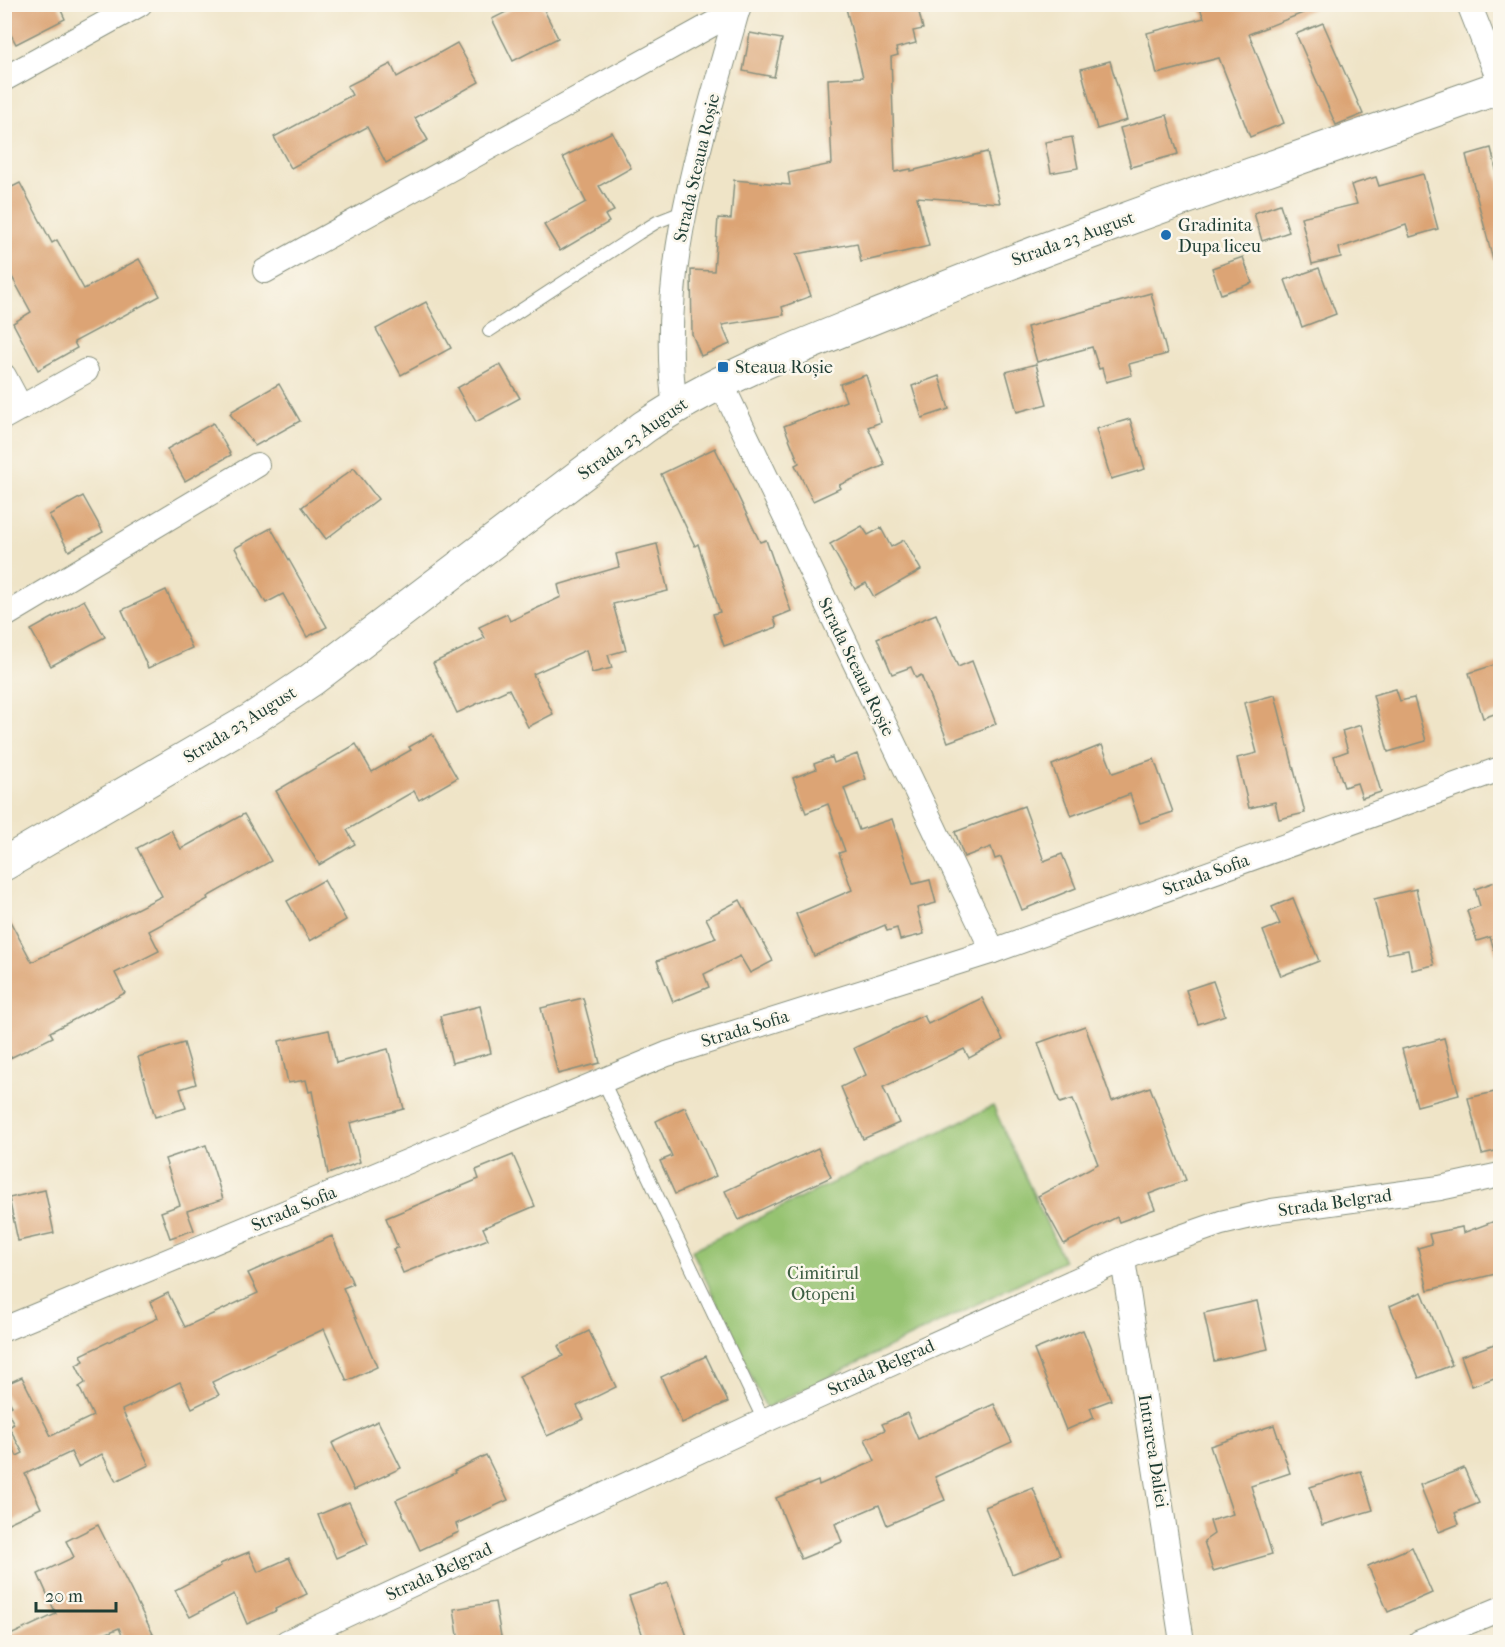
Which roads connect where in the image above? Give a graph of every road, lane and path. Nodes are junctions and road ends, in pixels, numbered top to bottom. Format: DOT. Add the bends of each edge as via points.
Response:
graph roads {
  1 [pos="140,4"];
  2 [pos="1469,4"];
  3 [pos="738,7"];
  4 [pos="4,79"];
  5 [pos="1500,83"];
  6 [pos="1500,87"];
  7 [pos="685,211"];
  8 [pos="266,271"];
  9 [pos="489,331"];
  10 [pos="86,371"];
  11 [pos="4,376"];
  12 [pos="721,383"];
  13 [pos="675,407"];
  14 [pos="13,412"];
  15 [pos="256,465"];
  16 [pos="4,616"];
  17 [pos="1500,770"];
  18 [pos="4,864"];
  19 [pos="993,951"];
  20 [pos="602,1079"];
  21 [pos="1500,1175"];
  22 [pos="1123,1260"];
  23 [pos="4,1329"];
  24 [pos="764,1421"];
  25 [pos="1500,1609"];
  26 [pos="287,1642"];
  27 [pos="1182,1642"];
  28 [pos="1420,1642"];
  1 -- 4 [label="street"];
  2 -- 5 [label="street"];
  3 -- 7 [label="street, Strada Steaua Roșie"];
  3 -- 8 [label="street"];
  6 -- 12 [label="main road, Strada 23 August" via="1023,257"];
  7 -- 9 [label="lane" via="639,233"];
  7 -- 13 [label="street, Strada Steaua Roșie" via="671,337"];
  10 -- 14 [label="street"];
  11 -- 14 [label="street"];
  12 -- 13 [label="main road, Strada 23 August"];
  12 -- 19 [label="street, Strada Steaua Roșie"];
  13 -- 18 [label="main road, Strada 23 August" via="311,680 251,720"];
  15 -- 16 [label="street"];
  17 -- 19 [label="street, Strada Sofia"];
  19 -- 20 [label="street, Strada Sofia" via="667,1054"];
  20 -- 23 [label="street, Strada Sofia"];
  20 -- 24 [label="lane"];
  21 -- 22 [label="street, Strada Belgrad" via="1221,1223"];
  22 -- 24 [label="street, Strada Belgrad"];
  22 -- 27 [label="street, Intrarea Daliei"];
  24 -- 26 [label="street, Strada Belgrad"];
  25 -- 28 [label="street"];
}
